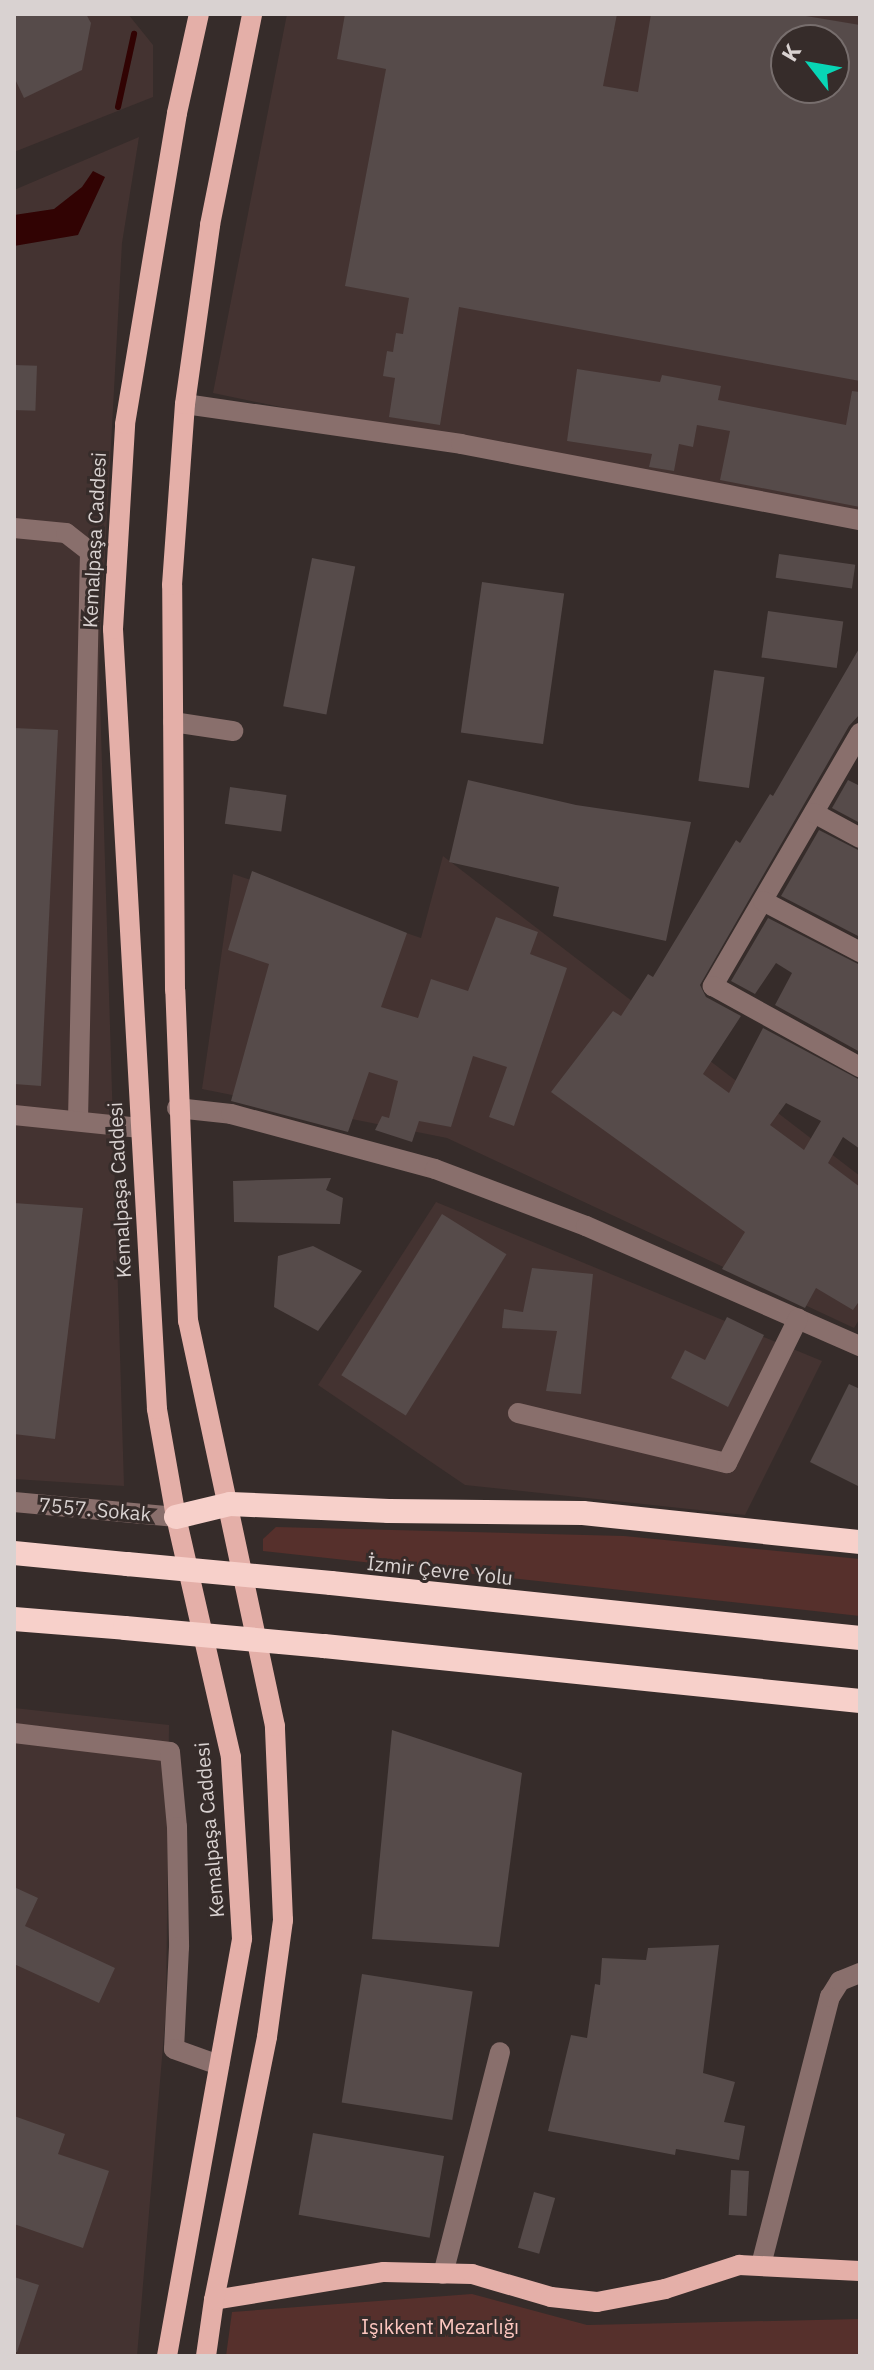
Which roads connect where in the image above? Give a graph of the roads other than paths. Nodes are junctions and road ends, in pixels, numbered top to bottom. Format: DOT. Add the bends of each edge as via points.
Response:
graph roads {
  1 [pos="252,14"];
  2 [pos="194,17"];
  3 [pos="185,404"];
  4 [pos="860,520"];
  5 [pos="14,528"];
  6 [pos="173,722"];
  7 [pos="233,731"];
  8 [pos="860,733"];
  9 [pos="814,813"];
  10 [pos="860,838"];
  11 [pos="763,901"];
  12 [pos="860,952"];
  13 [pos="860,1067"];
  14 [pos="177,1108"];
  15 [pos="14,1115"];
  16 [pos="78,1121"];
  17 [pos="140,1128"];
  18 [pos="798,1319"];
  19 [pos="860,1346"];
  20 [pos="518,1413"];
  21 [pos="14,1502"];
  22 [pos="230,1504"];
  23 [pos="176,1517"];
  24 [pos="860,1542"];
  25 [pos="14,1553"];
  26 [pos="14,1619"];
  27 [pos="860,1638"];
  28 [pos="860,1701"];
  29 [pos="14,1733"];
  30 [pos="860,1973"];
  31 [pos="500,2052"];
  32 [pos="219,2065"];
  33 [pos="761,2265"];
  34 [pos="860,2271"];
  35 [pos="443,2274"];
  36 [pos="214,2300"];
  37 [pos="167,2356"];
  38 [pos="206,2356"];
  1 -- 3 [label="main road" via="210,225"];
  2 -- 17 [label="main road, Kemalpaşa Caddesi" via="125,424 114,614"];
  3 -- 4 [label="street" via="461,444"];
  3 -- 6 [label="main road" via="172,585"];
  5 -- 16 [label="street" via="66,533 90,552"];
  6 -- 7 [label="street"];
  6 -- 14 [label="main road"];
  8 -- 9 [label="street"];
  9 -- 10 [label="street"];
  9 -- 11 [label="street"];
  11 -- 12 [label="street"];
  11 -- 13 [label="street" via="713,986"];
  14 -- 18 [label="street" via="231,1114 435,1169 586,1226"];
  14 -- 22 [label="main road" via="188,1321"];
  15 -- 16 [label="street"];
  16 -- 17 [label="street"];
  17 -- 23 [label="main road, Kemalpaşa Caddesi" via="157,1409"];
  18 -- 19 [label="street"];
  18 -- 20 [label="street" via="727,1463"];
  21 -- 23 [label="street, 7557. Sokak"];
  22 -- 23 [label="highway"];
  22 -- 24 [label="highway" via="583,1513"];
  22 -- 36 [label="main road" via="275,1726 283,1920 267,2037"];
  23 -- 32 [label="main road, Kemalpaşa Caddesi" via="231,1757 242,1939"];
  25 -- 27 [label="highway, İzmir Çevre Yolu, bridge"];
  26 -- 28 [label="highway, bridge"];
  29 -- 32 [label="street" via="170,1752 179,1932 174,2049"];
  30 -- 33 [label="street" via="840,1981 830,1997"];
  31 -- 35 [label="street"];
  32 -- 37 [label="main road, Kemalpaşa Caddesi"];
  33 -- 34 [label="main road"];
  33 -- 35 [label="main road" via="739,2265 665,2289 597,2302 551,2297 472,2274"];
  35 -- 36 [label="main road" via="384,2272"];
  36 -- 38 [label="main road"];
}
